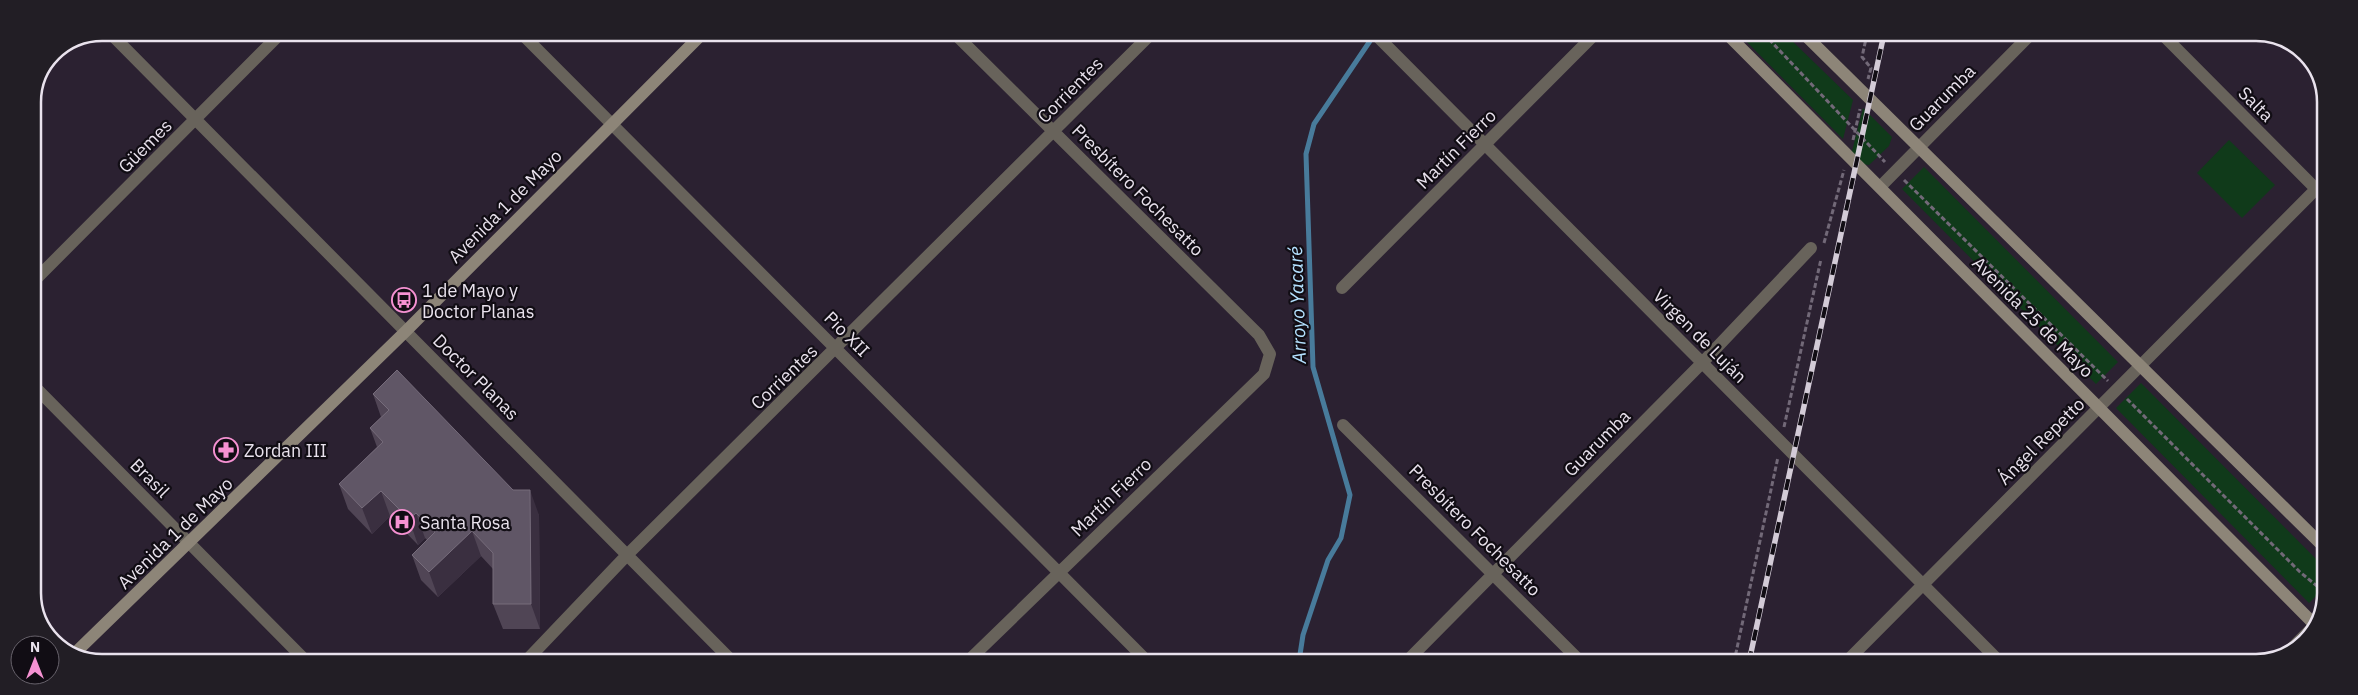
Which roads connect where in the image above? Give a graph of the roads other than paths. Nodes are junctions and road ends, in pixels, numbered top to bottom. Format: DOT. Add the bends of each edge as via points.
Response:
graph roads {
  1 [pos="119,41"];
  2 [pos="273,41"];
  3 [pos="529,41"];
  4 [pos="695,41"];
  5 [pos="962,41"];
  6 [pos="1145,41"];
  7 [pos="1382,41"];
  8 [pos="1588,41"];
  9 [pos="1734,41"];
  10 [pos="1811,41"];
  11 [pos="2023,41"];
  12 [pos="2169,41"];
  13 [pos="196,120"];
  14 [pos="611,123"];
  15 [pos="1054,131"];
  16 [pos="1485,144"];
  17 [pos="1918,146"];
  18 [pos="2317,184"];
  19 [pos="1880,187"];
  20 [pos="2317,194"];
  21 [pos="1817,248"];
  22 [pos="41,274"];
  23 [pos="1342,288"];
  24 [pos="406,331"];
  25 [pos="837,349"];
  26 [pos="1270,354"];
  27 [pos="1702,362"];
  28 [pos="2140,366"];
  29 [pos="41,393"];
  30 [pos="2099,408"];
  31 [pos="1343,424"];
  32 [pos="2317,539"];
  33 [pos="190,544"];
  34 [pos="627,555"];
  35 [pos="1493,572"];
  36 [pos="1057,573"];
  37 [pos="1923,585"];
  38 [pos="2310,620"];
  39 [pos="79,649"];
  40 [pos="299,654"];
  41 [pos="533,654"];
  42 [pos="725,654"];
  43 [pos="975,654"];
  44 [pos="1140,654"];
  45 [pos="1414,654"];
  46 [pos="1573,654"];
  47 [pos="1854,654"];
  48 [pos="1992,654"];
  1 -- 13 [label="street, Doctor Planas"];
  2 -- 13 [label="street, Güemes"];
  3 -- 14 [label="street, Pio XII"];
  4 -- 14 [label="main road, Avenida 1 de Mayo"];
  5 -- 15 [label="street, Presbítero Fochesatto"];
  6 -- 15 [label="street, Corrientes"];
  7 -- 16 [label="street, Virgen de Luján"];
  8 -- 16 [label="street, Martín Fierro"];
  9 -- 19 [label="main road, Avenida 25 de Mayo"];
  10 -- 17 [label="main road"];
  11 -- 17 [label="street, Guarumba"];
  12 -- 18 [label="street, Salta"];
  13 -- 22 [label="street, Güemes"];
  13 -- 24 [label="street, Doctor Planas"];
  14 -- 24 [label="main road, Avenida 1 de Mayo"];
  14 -- 25 [label="street, Pio XII"];
  15 -- 25 [label="street, Corrientes"];
  15 -- 26 [label="street, Presbítero Fochesatto" via="1259,335"];
  16 -- 23 [label="street, Martín Fierro"];
  16 -- 27 [label="street, Virgen de Luján"];
  17 -- 19 [label="street, Guarumba"];
  17 -- 28 [label="main road"];
  19 -- 30 [label="main road, Avenida 25 de Mayo"];
  20 -- 28 [label="street, Ángel Repetto"];
  21 -- 27 [label="street, Guarumba"];
  24 -- 33 [label="main road, Avenida 1 de Mayo"];
  24 -- 34 [label="street, Doctor Planas"];
  25 -- 34 [label="street, Corrientes"];
  25 -- 36 [label="street, Pio XII"];
  26 -- 36 [label="street, Martín Fierro" via="1264,374"];
  27 -- 35 [label="street, Guarumba"];
  27 -- 37 [label="street, Virgen de Luján"];
  28 -- 30 [label="street, Ángel Repetto"];
  28 -- 32 [label="main road"];
  29 -- 33 [label="street, Brasil"];
  30 -- 37 [label="street, Ángel Repetto"];
  30 -- 38 [label="main road, Avenida 25 de Mayo"];
  31 -- 35 [label="street, Presbítero Fochesatto"];
  33 -- 39 [label="main road, Avenida 1 de Mayo"];
  33 -- 40 [label="street, Brasil"];
  34 -- 41 [label="street, Corrientes"];
  34 -- 42 [label="street, Doctor Planas"];
  35 -- 45 [label="street, Guarumba"];
  35 -- 46 [label="street, Presbítero Fochesatto"];
  36 -- 43 [label="street, Martín Fierro"];
  36 -- 44 [label="street, Pio XII"];
  37 -- 47 [label="street, Ángel Repetto"];
  37 -- 48 [label="street, Virgen de Luján"];
}
